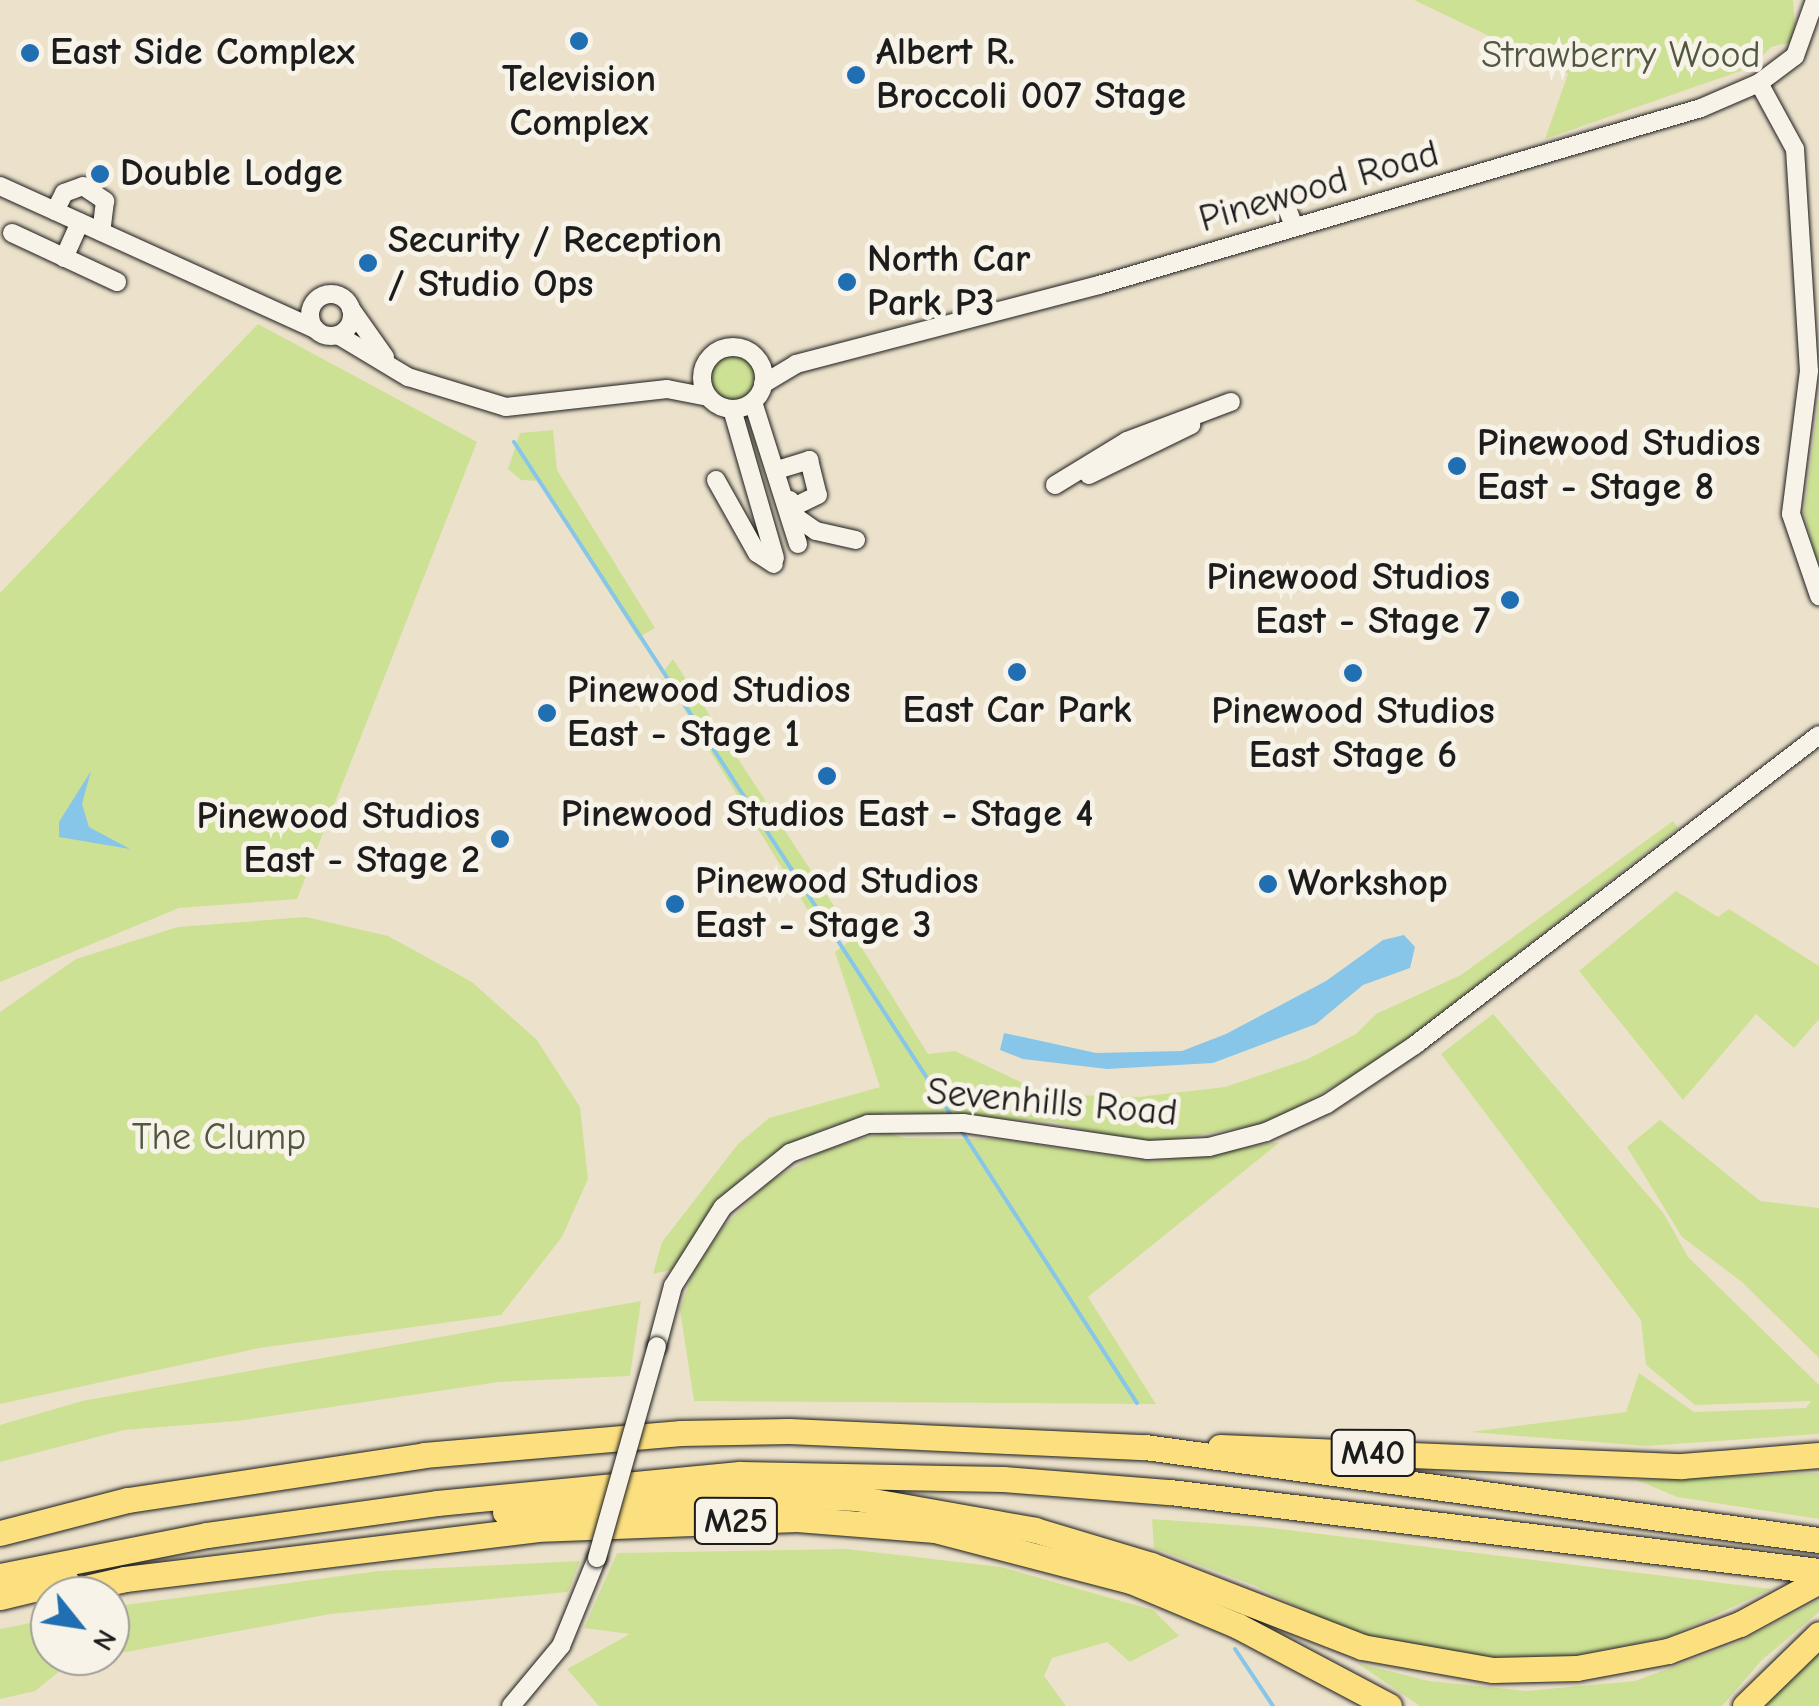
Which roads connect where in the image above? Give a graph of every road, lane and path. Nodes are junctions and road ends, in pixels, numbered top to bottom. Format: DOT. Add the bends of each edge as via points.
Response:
graph roads {
  1 [pos="1817,4"];
  2 [pos="1759,84"];
  3 [pos="0,186"];
  4 [pos="1285,203"];
  5 [pos="54,210"];
  6 [pos="80,222"];
  7 [pos="1294,226"];
  8 [pos="101,232"];
  9 [pos="12,233"];
  10 [pos="64,258"];
  11 [pos="117,282"];
  12 [pos="255,304"];
  13 [pos="312,306"];
  14 [pos="351,308"];
  15 [pos="315,329"];
  16 [pos="338,335"];
  17 [pos="752,354"];
  18 [pos="796,364"];
  19 [pos="704,366"];
  20 [pos="393,369"];
  21 [pos="764,384"];
  22 [pos="668,389"];
  23 [pos="708,397"];
  24 [pos="753,402"];
  25 [pos="732,410"];
  26 [pos="772,463"];
  27 [pos="716,480"];
  28 [pos="1055,485"];
  29 [pos="793,508"];
  30 [pos="856,540"];
  31 [pos="798,544"];
  32 [pos="1819,596"];
  33 [pos="1819,736"];
  34 [pos="1146,1447"];
  35 [pos="1819,1455"];
  36 [pos="521,1494"];
  37 [pos="905,1505"];
  38 [pos="0,1533"];
  39 [pos="1813,1538"];
  40 [pos="1819,1572"];
  41 [pos="0,1576"];
  42 [pos="130,1578"];
  43 [pos="1819,1581"];
  44 [pos="0,1597"];
  45 [pos="30,1601"];
  46 [pos="0,1608"];
  47 [pos="1819,1634"];
  48 [pos="511,1706"];
  49 [pos="1389,1706"];
  50 [pos="1744,1706"];
  1 -- 2 [label="street, Pinewood Road" via="1795,56"];
  2 -- 7 [label="street, Pinewood Road" via="1701,108"];
  2 -- 32 [label="street" via="1795,149 1809,371 1791,514"];
  3 -- 5 [label="street"];
  4 -- 7 [label="street"];
  5 -- 6 [label="street"];
  5 -- 8 [label="street" via="64,193 83,186 104,201"];
  6 -- 8 [label="street"];
  6 -- 10 [label="street"];
  7 -- 18 [label="street, Pinewood Road"];
  8 -- 12 [label="street"];
  9 -- 10 [label="street"];
  10 -- 11 [label="street"];
  12 -- 13 [label="street"];
  12 -- 15 [label="street"];
  13 -- 14 [label="street" via="332,294"];
  13 -- 15 [label="street"];
  14 -- 16 [label="street" via="350,324"];
  14 -- 20 [label="street"];
  15 -- 16 [label="street"];
  16 -- 20 [label="street"];
  17 -- 18 [label="street, Pinewood Road"];
  17 -- 19 [label="street" via="723,349"];
  17 -- 21 [label="street"];
  18 -- 21 [label="street, Pinewood Road"];
  19 -- 22 [label="street"];
  19 -- 23 [label="street"];
  20 -- 22 [label="street" via="506,407"];
  21 -- 24 [label="street"];
  22 -- 23 [label="street"];
  23 -- 25 [label="street"];
  24 -- 25 [label="street"];
  24 -- 26 [label="street"];
  25 -- 27 [label="street" via="775,561 757,553"];
  26 -- 29 [label="street"];
  26 -- 29 [label="street" via="808,460 818,495"];
  26 -- 31 [label="street"];
  28 -- 28 [label="street" via="1137,436 1231,402 1145,450"];
  29 -- 30 [label="street" via="816,531"];
  33 -- 48 [label="street, Sevenhills Road, bridge" via="1415,1045 1327,1104 1266,1132 1209,1147 1148,1150 956,1122 868,1124 790,1153 722,1207 673,1286 596,1558 561,1646"];
  34 -- 35 [label="highway, M40" via="1682,1466"];
  34 -- 38 [label="highway" via="872,1432 681,1433 424,1455 242,1481 128,1500"];
  34 -- 39 [label="highway"];
  36 -- 37 [label="highway, M25" via="816,1493"];
  36 -- 40 [label="highway, M25" via="740,1474 1003,1478 1351,1511"];
  36 -- 41 [label="highway, M25" via="207,1535"];
  37 -- 43 [label="highway, M25" via="1096,1548 1378,1652 1493,1670 1576,1668 1668,1651 1740,1624"];
  37 -- 44 [label="highway, M25" via="776,1501 514,1511 253,1544"];
  42 -- 49 [label="highway, M25" via="536,1529 797,1519 935,1530 1131,1581 1238,1626"];
  45 -- 46 [label="highway, M25"];
  47 -- 50 [label="highway"];
}
